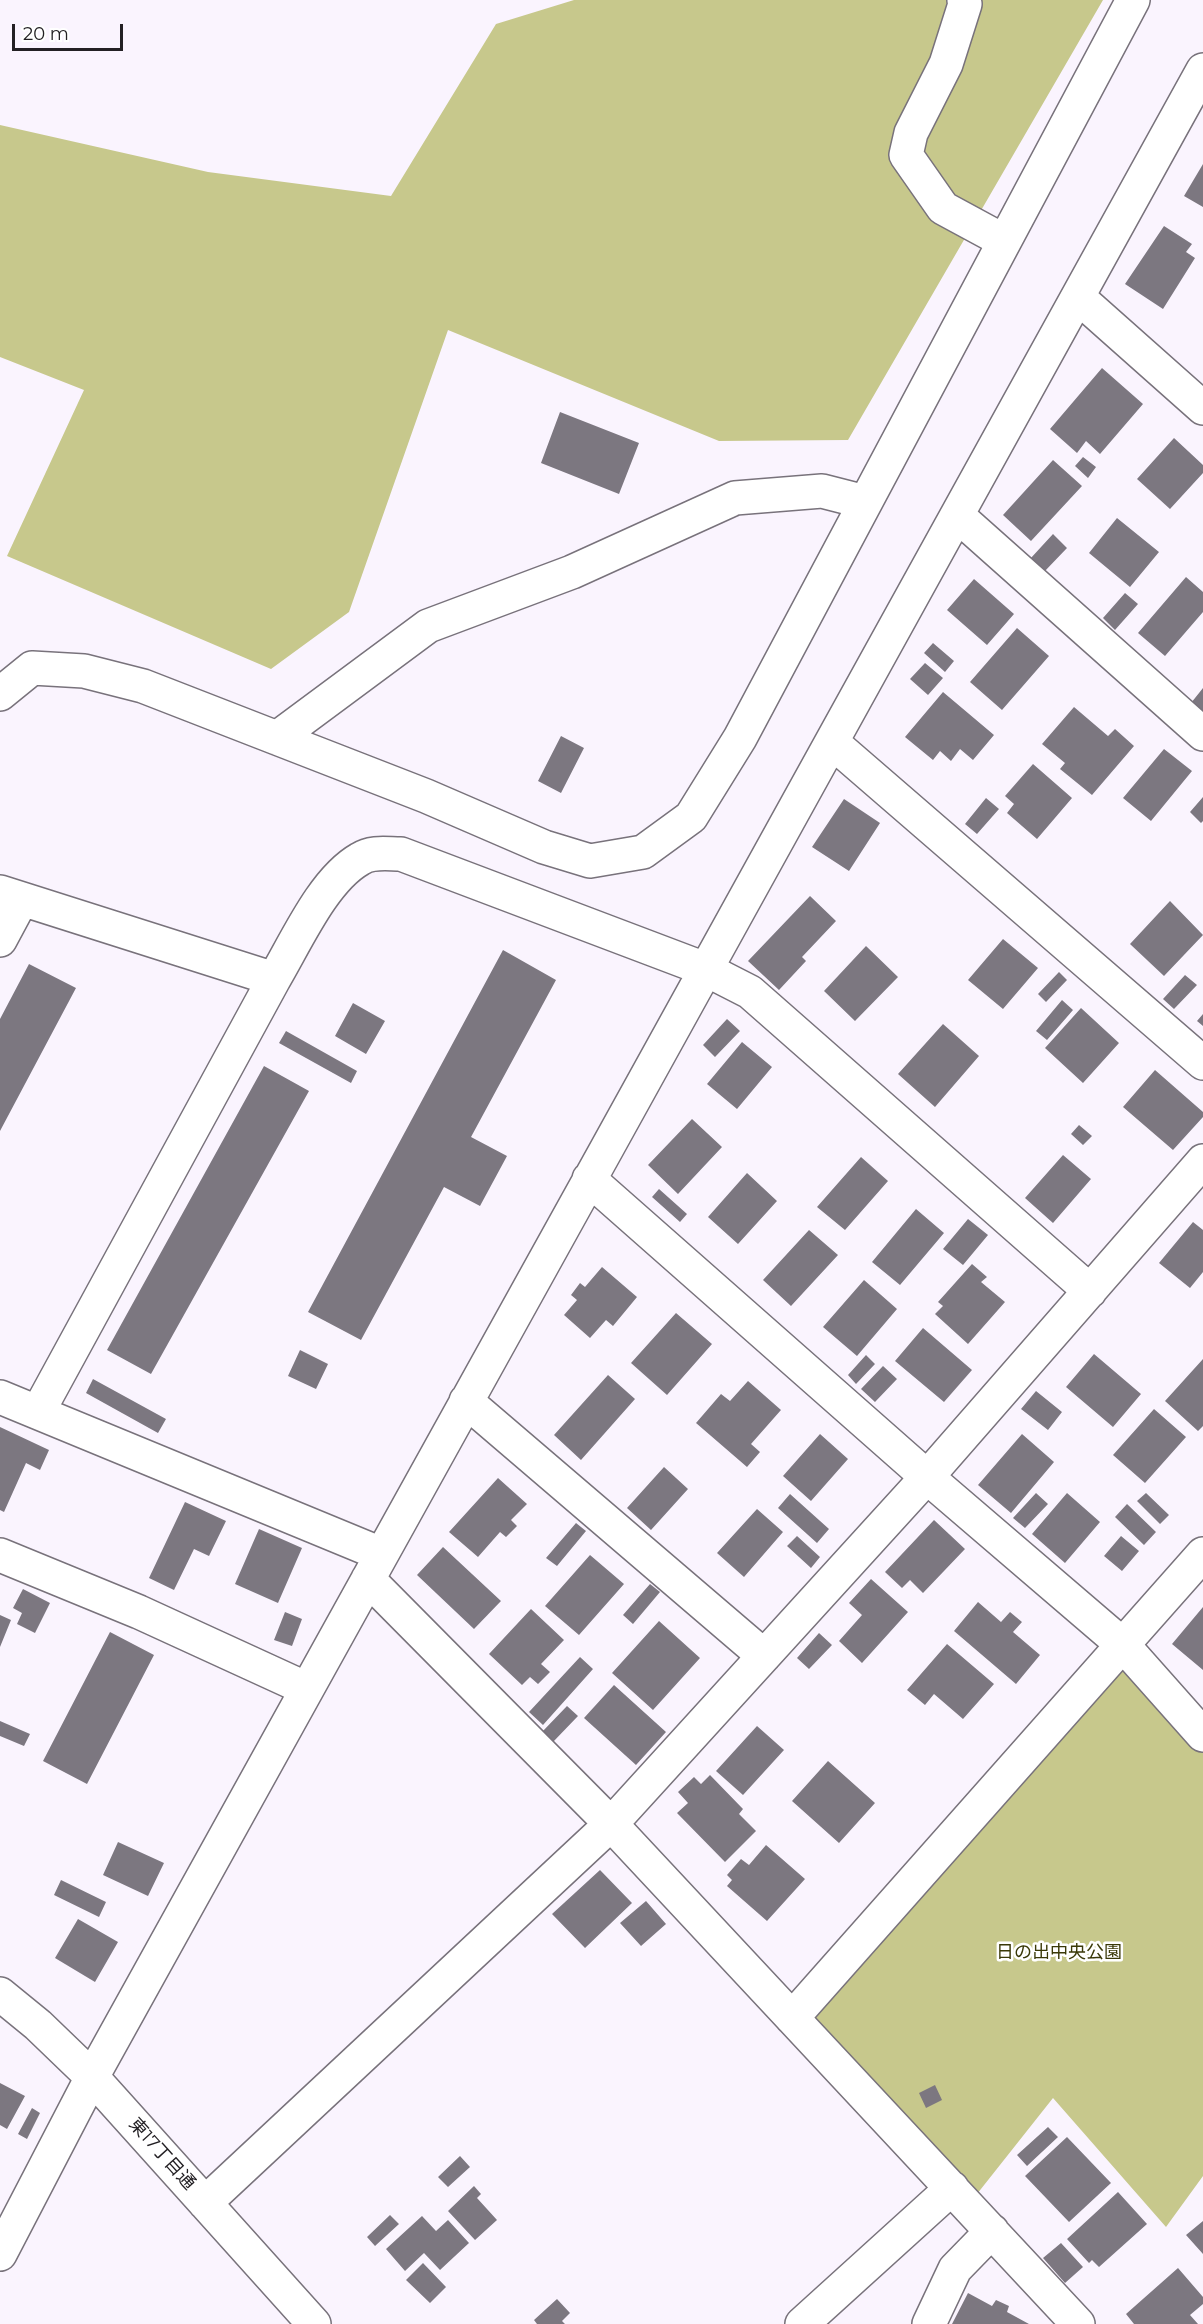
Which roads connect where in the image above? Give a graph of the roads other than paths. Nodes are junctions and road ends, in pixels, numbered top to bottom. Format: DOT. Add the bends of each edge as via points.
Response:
graph roads {
  1 [pos="964,0"];
  2 [pos="1133,0"];
  3 [pos="1202,76"];
  4 [pos="1004,241"];
  5 [pos="1078,297"];
  6 [pos="1203,408"];
  7 [pos="865,502"];
  8 [pos="958,516"];
  9 [pos="0,694"];
  10 [pos="1203,734"];
  11 [pos="277,738"];
  12 [pos="833,743"];
  13 [pos="11,896"];
  14 [pos="0,940"];
  15 [pos="705,969"];
  16 [pos="274,979"];
  17 [pos="1203,1063"];
  18 [pos="1203,1161"];
  19 [pos="589,1179"];
  20 [pos="1090,1291"];
  21 [pos="0,1397"];
  22 [pos="466,1401"];
  23 [pos="38,1412"];
  24 [pos="927,1477"];
  25 [pos="1203,1554"];
  26 [pos="0,1555"];
  27 [pos="374,1567"];
  28 [pos="1123,1645"];
  29 [pos="764,1656"];
  30 [pos="307,1689"];
  31 [pos="1203,1735"];
  32 [pos="611,1824"];
  33 [pos="0,1994"];
  34 [pos="792,2018"];
  35 [pos="93,2077"];
  36 [pos="952,2188"];
  37 [pos="205,2203"];
  38 [pos="992,2231"];
  39 [pos="0,2254"];
  40 [pos="314,2324"];
  41 [pos="802,2324"];
  42 [pos="929,2324"];
  43 [pos="1078,2324"];
  1 -- 4 [label="street" via="946,64 911,133 906,155 943,208"];
  2 -- 4 [label="street"];
  3 -- 5 [label="street"];
  4 -- 7 [label="street"];
  5 -- 6 [label="street"];
  5 -- 8 [label="street"];
  7 -- 11 [label="street" via="822,491 735,498 572,572 428,626"];
  7 -- 11 [label="street" via="740,738 691,817 643,852 590,861 544,847"];
  8 -- 10 [label="street"];
  8 -- 12 [label="street"];
  9 -- 11 [label="street" via="32,668 84,671 143,686"];
  12 -- 15 [label="street"];
  12 -- 17 [label="street"];
  13 -- 14 [label="street"];
  13 -- 16 [label="street"];
  15 -- 16 [label="street" via="401,854 375,853 360,858 331,883"];
  15 -- 19 [label="street"];
  15 -- 20 [label="street" via="750,992"];
  16 -- 23 [label="street"];
  18 -- 20 [label="street"];
  19 -- 22 [label="street"];
  19 -- 24 [label="street"];
  20 -- 24 [label="street"];
  21 -- 23 [label="street"];
  22 -- 27 [label="street"];
  22 -- 29 [label="street"];
  23 -- 27 [label="street"];
  24 -- 28 [label="street"];
  24 -- 29 [label="street"];
  25 -- 28 [label="street"];
  26 -- 30 [label="street" via="139,1612"];
  27 -- 30 [label="street"];
  27 -- 32 [label="street"];
  28 -- 31 [label="street"];
  28 -- 34 [label="street"];
  29 -- 32 [label="street"];
  30 -- 35 [label="street"];
  32 -- 34 [label="street"];
  32 -- 37 [label="street"];
  33 -- 35 [label="street, 東17丁目通"];
  34 -- 36 [label="street"];
  35 -- 37 [label="street, 東17丁目通"];
  35 -- 39 [label="street"];
  36 -- 38 [label="street"];
  36 -- 41 [label="street"];
  37 -- 40 [label="street, 東17丁目通"];
  38 -- 42 [label="street" via="955,2269"];
  38 -- 43 [label="street"];
}
